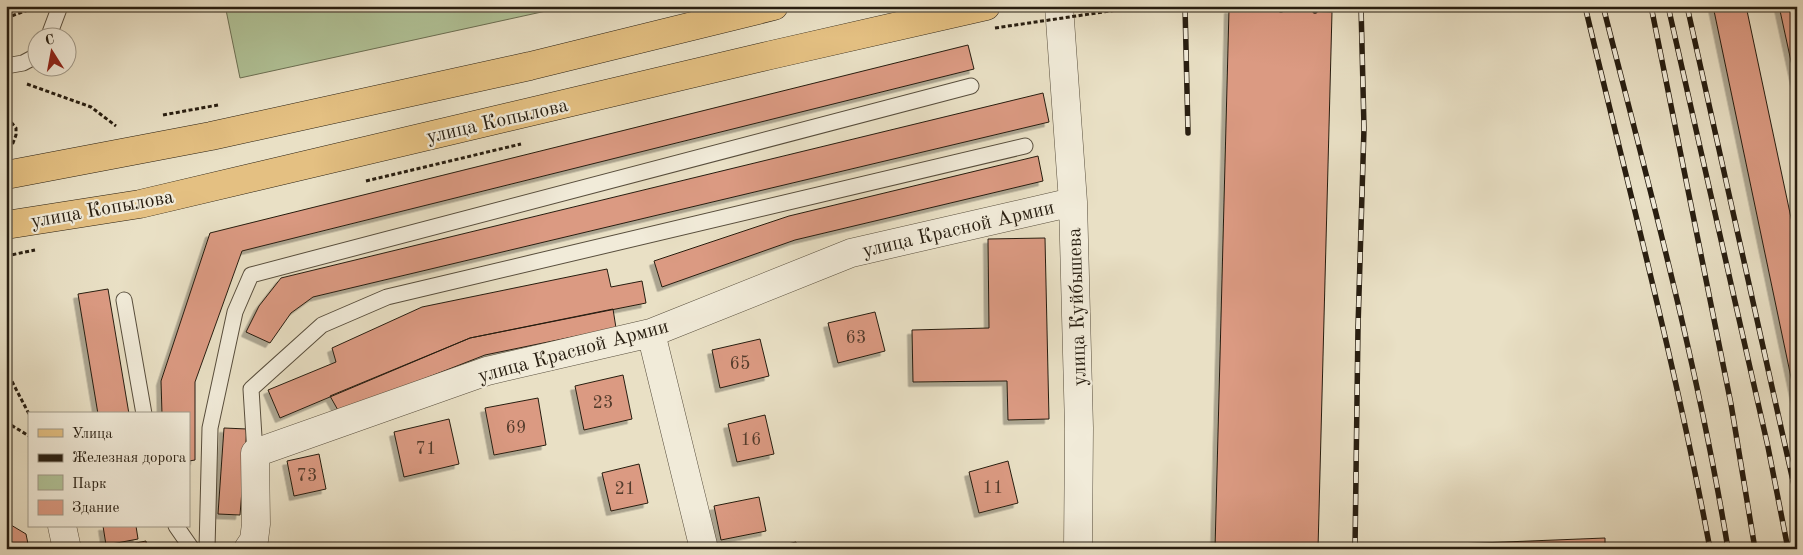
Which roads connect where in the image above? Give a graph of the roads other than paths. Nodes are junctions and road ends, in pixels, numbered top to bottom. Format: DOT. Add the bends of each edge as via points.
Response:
graph roads {
  1 [pos="60,6"];
  2 [pos="774,6"];
  3 [pos="1058,6"];
  4 [pos="990,17"];
  5 [pos="52,28"];
  6 [pos="28,60"];
  7 [pos="6,66"];
  8 [pos="971,86"];
  9 [pos="1025,146"];
  10 [pos="6,175"];
  11 [pos="1073,202"];
  12 [pos="6,225"];
  13 [pos="124,300"];
  14 [pos="651,332"];
  15 [pos="144,412"];
  16 [pos="255,453"];
  17 [pos="62,528"];
  18 [pos="177,528"];
  19 [pos="67,549"];
  20 [pos="192,549"];
  21 [pos="207,549"];
  22 [pos="248,549"];
  23 [pos="704,549"];
  24 [pos="1078,549"];
  1 -- 5 [label="lane"];
  2 -- 10 [label="main road" via="530,66 211,136"];
  3 -- 11 [label="street, улица Куйбышева"];
  4 -- 12 [label="main road, улица Копылова" via="771,55 140,204"];
  6 -- 7 [label="lane"];
  8 -- 21 [label="lane" via="251,274 235,312 210,428"];
  9 -- 16 [label="lane" via="387,297 322,325 251,389"];
  11 -- 14 [label="street, улица Красной Армии" via="851,253"];
  11 -- 24 [label="street, улица Куйбышева" via="1079,428"];
  13 -- 15 [label="lane"];
  14 -- 16 [label="street, улица Красной Армии" via="487,370"];
  14 -- 23 [label="street"];
  16 -- 22 [label="street" via="256,524 254,540"];
  17 -- 19 [label="street"];
  18 -- 20 [label="lane"];
}
